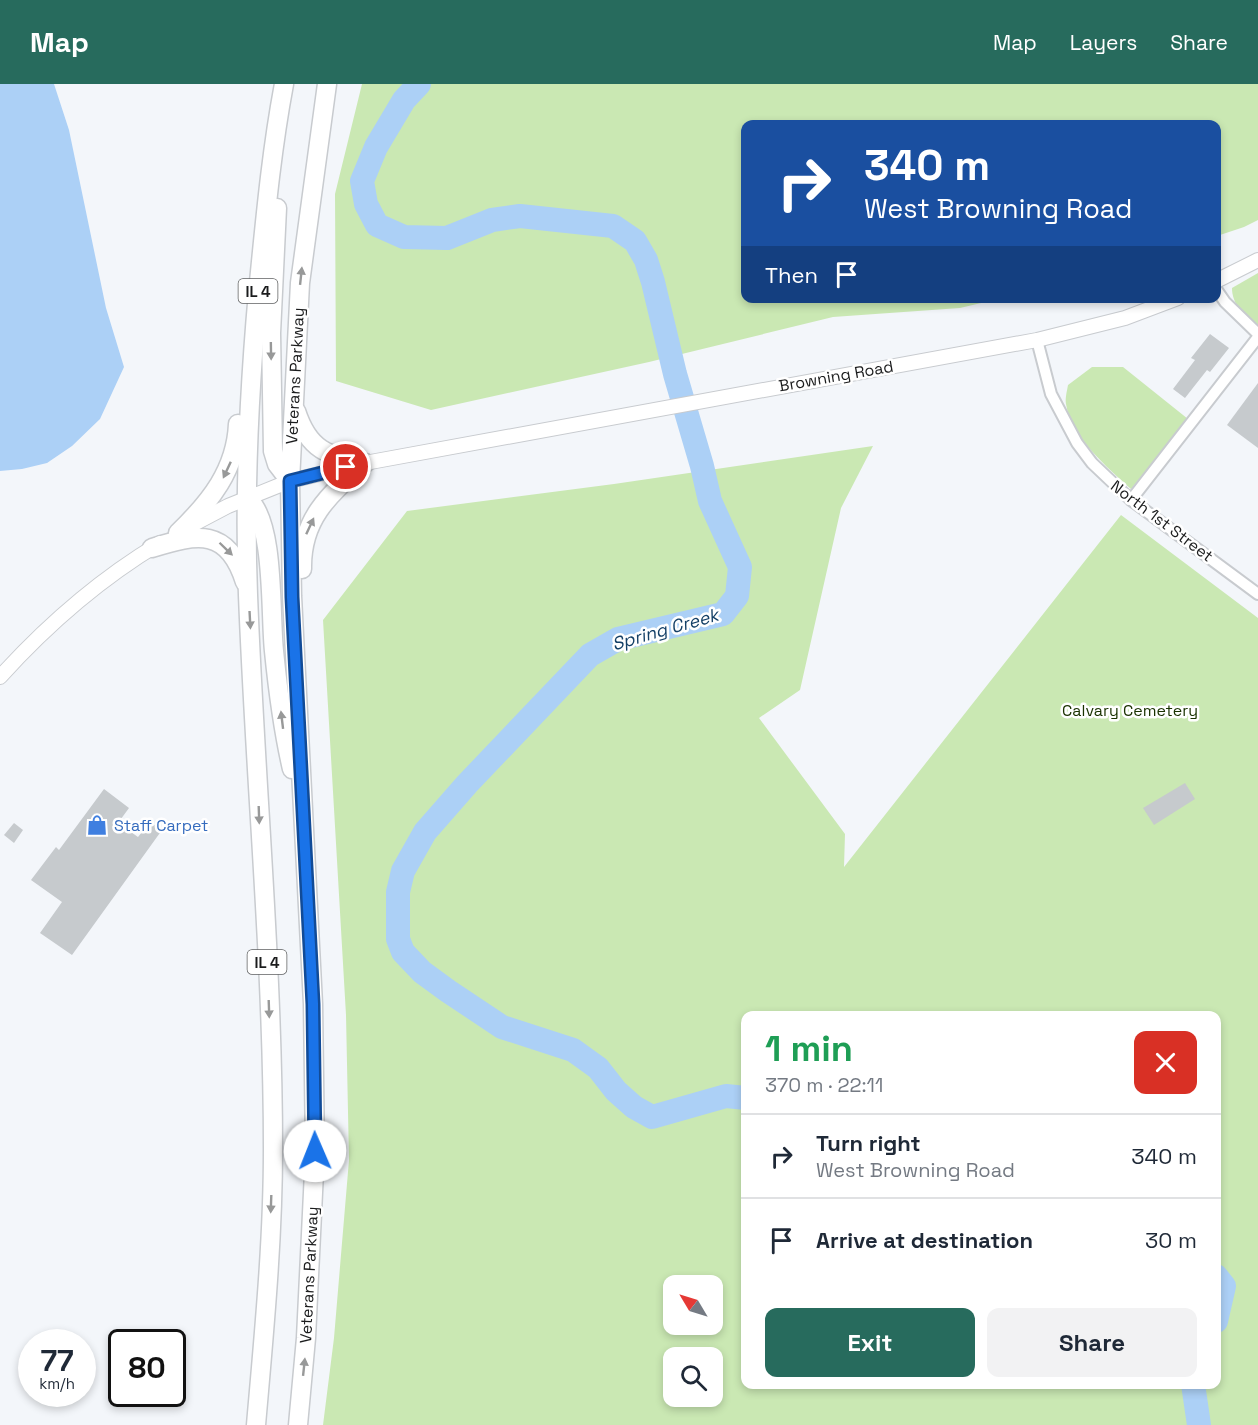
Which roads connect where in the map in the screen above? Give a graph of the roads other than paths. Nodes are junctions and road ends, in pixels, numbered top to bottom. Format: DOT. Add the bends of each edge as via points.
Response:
graph roads {
  1 [pos="284,84"];
  2 [pos="327,84"];
  3 [pos="280,104"];
  4 [pos="1258,260"];
  5 [pos="1221,278"];
  6 [pos="258,291"];
  7 [pos="1221,296"];
  8 [pos="1165,303"];
  9 [pos="1258,336"];
  10 [pos="1036,340"];
  11 [pos="293,403"];
  12 [pos="365,462"];
  13 [pos="290,481"];
  14 [pos="248,498"];
  15 [pos="1131,500"];
  16 [pos="178,532"];
  17 [pos="152,548"];
  18 [pos="248,592"];
  19 [pos="1258,594"];
  20 [pos="0,677"];
  21 [pos="296,686"];
  22 [pos="303,818"];
  23 [pos="256,1425"];
  24 [pos="298,1425"];
  1 -- 3 [label="highway, IL 4"];
  11 -- 2 [label="highway, Veterans Parkway / IL 4, one-way" via="300,283"];
  3 -- 6 [label="highway, IL 4"];
  3 -- 13 [label="highway, one-way" via="271,414 273,451"];
  4 -- 5 [label="street"];
  6 -- 14 [label="highway, IL 4" via="250,383"];
  6 -- 16 [label="highway, one-way" via="244,316 234,455 218,488"];
  7 -- 9 [label="street"];
  8 -- 10 [label="street, Browning Road" via="1125,318"];
  9 -- 15 [label="street"];
  10 -- 12 [label="street, Browning Road"];
  10 -- 15 [label="street, North 1st Street" via="1051,394 1077,443"];
  11 -- 12 [label="highway" via="300,425 313,444 330,454"];
  11 -- 13 [label="highway, Veterans Parkway / IL 4"];
  12 -- 13 [label="street, Browning Road"];
  21 -- 12 [label="highway, one-way" via="305,663 304,540 325,500"];
  13 -- 14 [label="street, Browning Road"];
  13 -- 21 [label="highway, Veterans Parkway / IL 4"];
  14 -- 16 [label="street, Browning Road"];
  14 -- 18 [label="highway, IL 4"];
  22 -- 14 [label="highway, one-way" via="284,736 266,539 255,505"];
  15 -- 19 [label="street, North 1st Street"];
  16 -- 17 [label="street, Browning Road"];
  17 -- 18 [label="highway, one-way" via="198,536 217,541 236,560"];
  17 -- 20 [label="street, Browning Road" via="62,615"];
  18 -- 23 [label="highway, IL 4, one-way" via="273,1150"];
  21 -- 22 [label="highway, Veterans Parkway / IL 4"];
  24 -- 22 [label="highway, Veterans Parkway / IL 4, one-way" via="315,1151 313,1004"];
}
